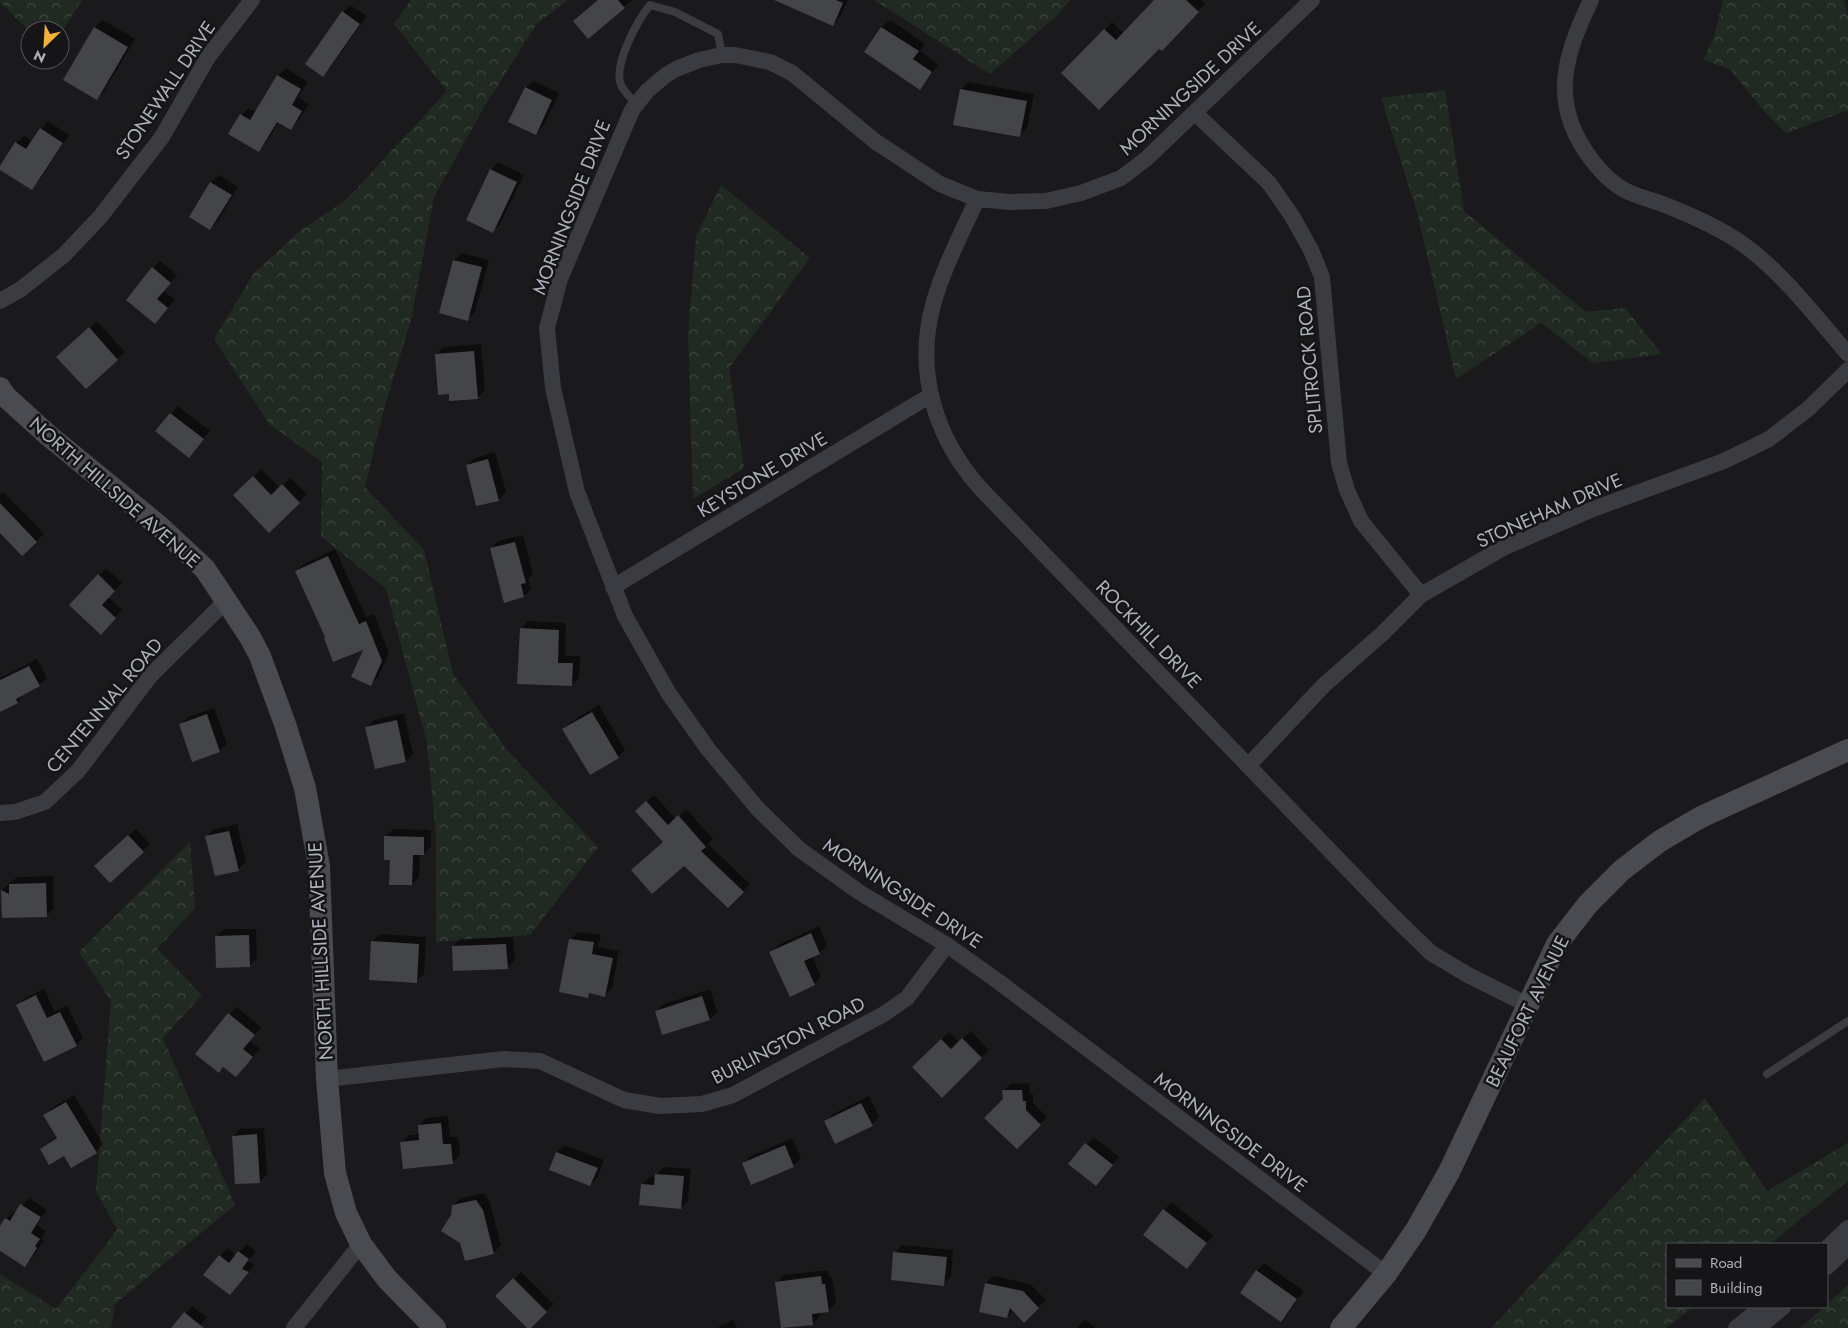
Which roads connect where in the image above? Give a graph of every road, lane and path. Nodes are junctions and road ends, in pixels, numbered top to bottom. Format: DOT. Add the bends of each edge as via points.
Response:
graph roads {
  1 [pos="252,0"];
  2 [pos="1312,0"];
  3 [pos="1591,0"];
  4 [pos="722,56"];
  5 [pos="636,104"];
  6 [pos="1195,113"];
  7 [pos="978,198"];
  8 [pos="0,301"];
  9 [pos="1848,354"];
  10 [pos="1848,370"];
  11 [pos="0,388"];
  12 [pos="930,395"];
  13 [pos="614,587"];
  14 [pos="1421,595"];
  15 [pos="227,600"];
  16 [pos="1848,750"];
  17 [pos="1248,766"];
  18 [pos="0,813"];
  19 [pos="947,945"];
  20 [pos="1528,1005"];
  21 [pos="1848,1021"];
  22 [pos="1767,1074"];
  23 [pos="327,1079"];
  24 [pos="1848,1228"];
  25 [pos="361,1244"];
  26 [pos="1828,1247"];
  27 [pos="1848,1247"];
  28 [pos="1828,1265"];
  29 [pos="1386,1274"];
  30 [pos="1761,1308"];
  31 [pos="1782,1308"];
  32 [pos="294,1328"];
  33 [pos="435,1328"];
  34 [pos="1343,1328"];
  35 [pos="1736,1328"];
  36 [pos="1758,1328"];
  1 -- 8 [label="street, STONEWALL DRIVE" via="208,57 162,137 100,217 64,255 21,289"];
  2 -- 6 [label="street, MORNINGSIDE DRIVE"];
  3 -- 9 [label="street" via="1576,34 1566,73 1568,111 1582,146 1608,178 1629,193 1670,206 1744,245 1798,295"];
  4 -- 5 [label="street, MORNINGSIDE DRIVE" via="698,60 676,69 647,90"];
  4 -- 5 [label="lane" via="718,34 674,12 650,5 641,17 620,65 621,85"];
  4 -- 7 [label="street, MORNINGSIDE DRIVE" via="759,59 792,73 876,142 940,184"];
  5 -- 13 [label="street, MORNINGSIDE DRIVE" via="626,120 560,279 547,328 553,388 577,492"];
  6 -- 7 [label="street, MORNINGSIDE DRIVE" via="1146,159 1120,178 1082,193 1046,201 1010,202"];
  6 -- 14 [label="street, SPLITROCK ROAD" via="1268,183 1311,250 1322,277 1339,463 1347,490 1361,521"];
  7 -- 12 [label="street, ROCKHILL DRIVE" via="933,305 926,364"];
  10 -- 14 [label="street, STONEHAM DRIVE" via="1808,409 1769,440 1724,461 1593,509 1502,548"];
  11 -- 15 [label="street, NORTH HILLSIDE AVENUE" via="48,435 199,562"];
  12 -- 13 [label="street, KEYSTONE DRIVE"];
  12 -- 17 [label="street, ROCKHILL DRIVE" via="946,440 968,474"];
  13 -- 19 [label="street, MORNINGSIDE DRIVE" via="625,616 669,694 708,749 758,809 799,849 859,892"];
  14 -- 17 [label="street, STONEHAM DRIVE" via="1324,685"];
  15 -- 18 [label="street, CENTENNIAL ROAD" via="151,675 78,771 45,802 16,812"];
  15 -- 23 [label="street, NORTH HILLSIDE AVENUE" via="260,656 305,788 319,866"];
  16 -- 20 [label="street, BEAUFORT AVENUE" via="1701,817 1660,841 1622,870 1588,904 1557,944"];
  17 -- 20 [label="street, ROCKHILL DRIVE" via="1432,953"];
  19 -- 23 [label="street, BURLINGTON ROAD" via="907,998 884,1014 732,1095 702,1104 660,1106 624,1100 540,1060 504,1059"];
  19 -- 29 [label="street, MORNINGSIDE DRIVE"];
  20 -- 29 [label="street, BEAUFORT AVENUE" via="1449,1172"];
  21 -- 22 [label="lane"];
  23 -- 25 [label="street, NORTH HILLSIDE AVENUE" via="335,1173 346,1213"];
  24 -- 26 [label="street"];
  25 -- 32 [label="street"];
  25 -- 33 [label="street, NORTH HILLSIDE AVENUE" via="387,1279"];
  27 -- 28 [label="street"];
  29 -- 34 [label="street, BEAUFORT AVENUE"];
  30 -- 35 [label="street"];
  31 -- 36 [label="street"];
}
